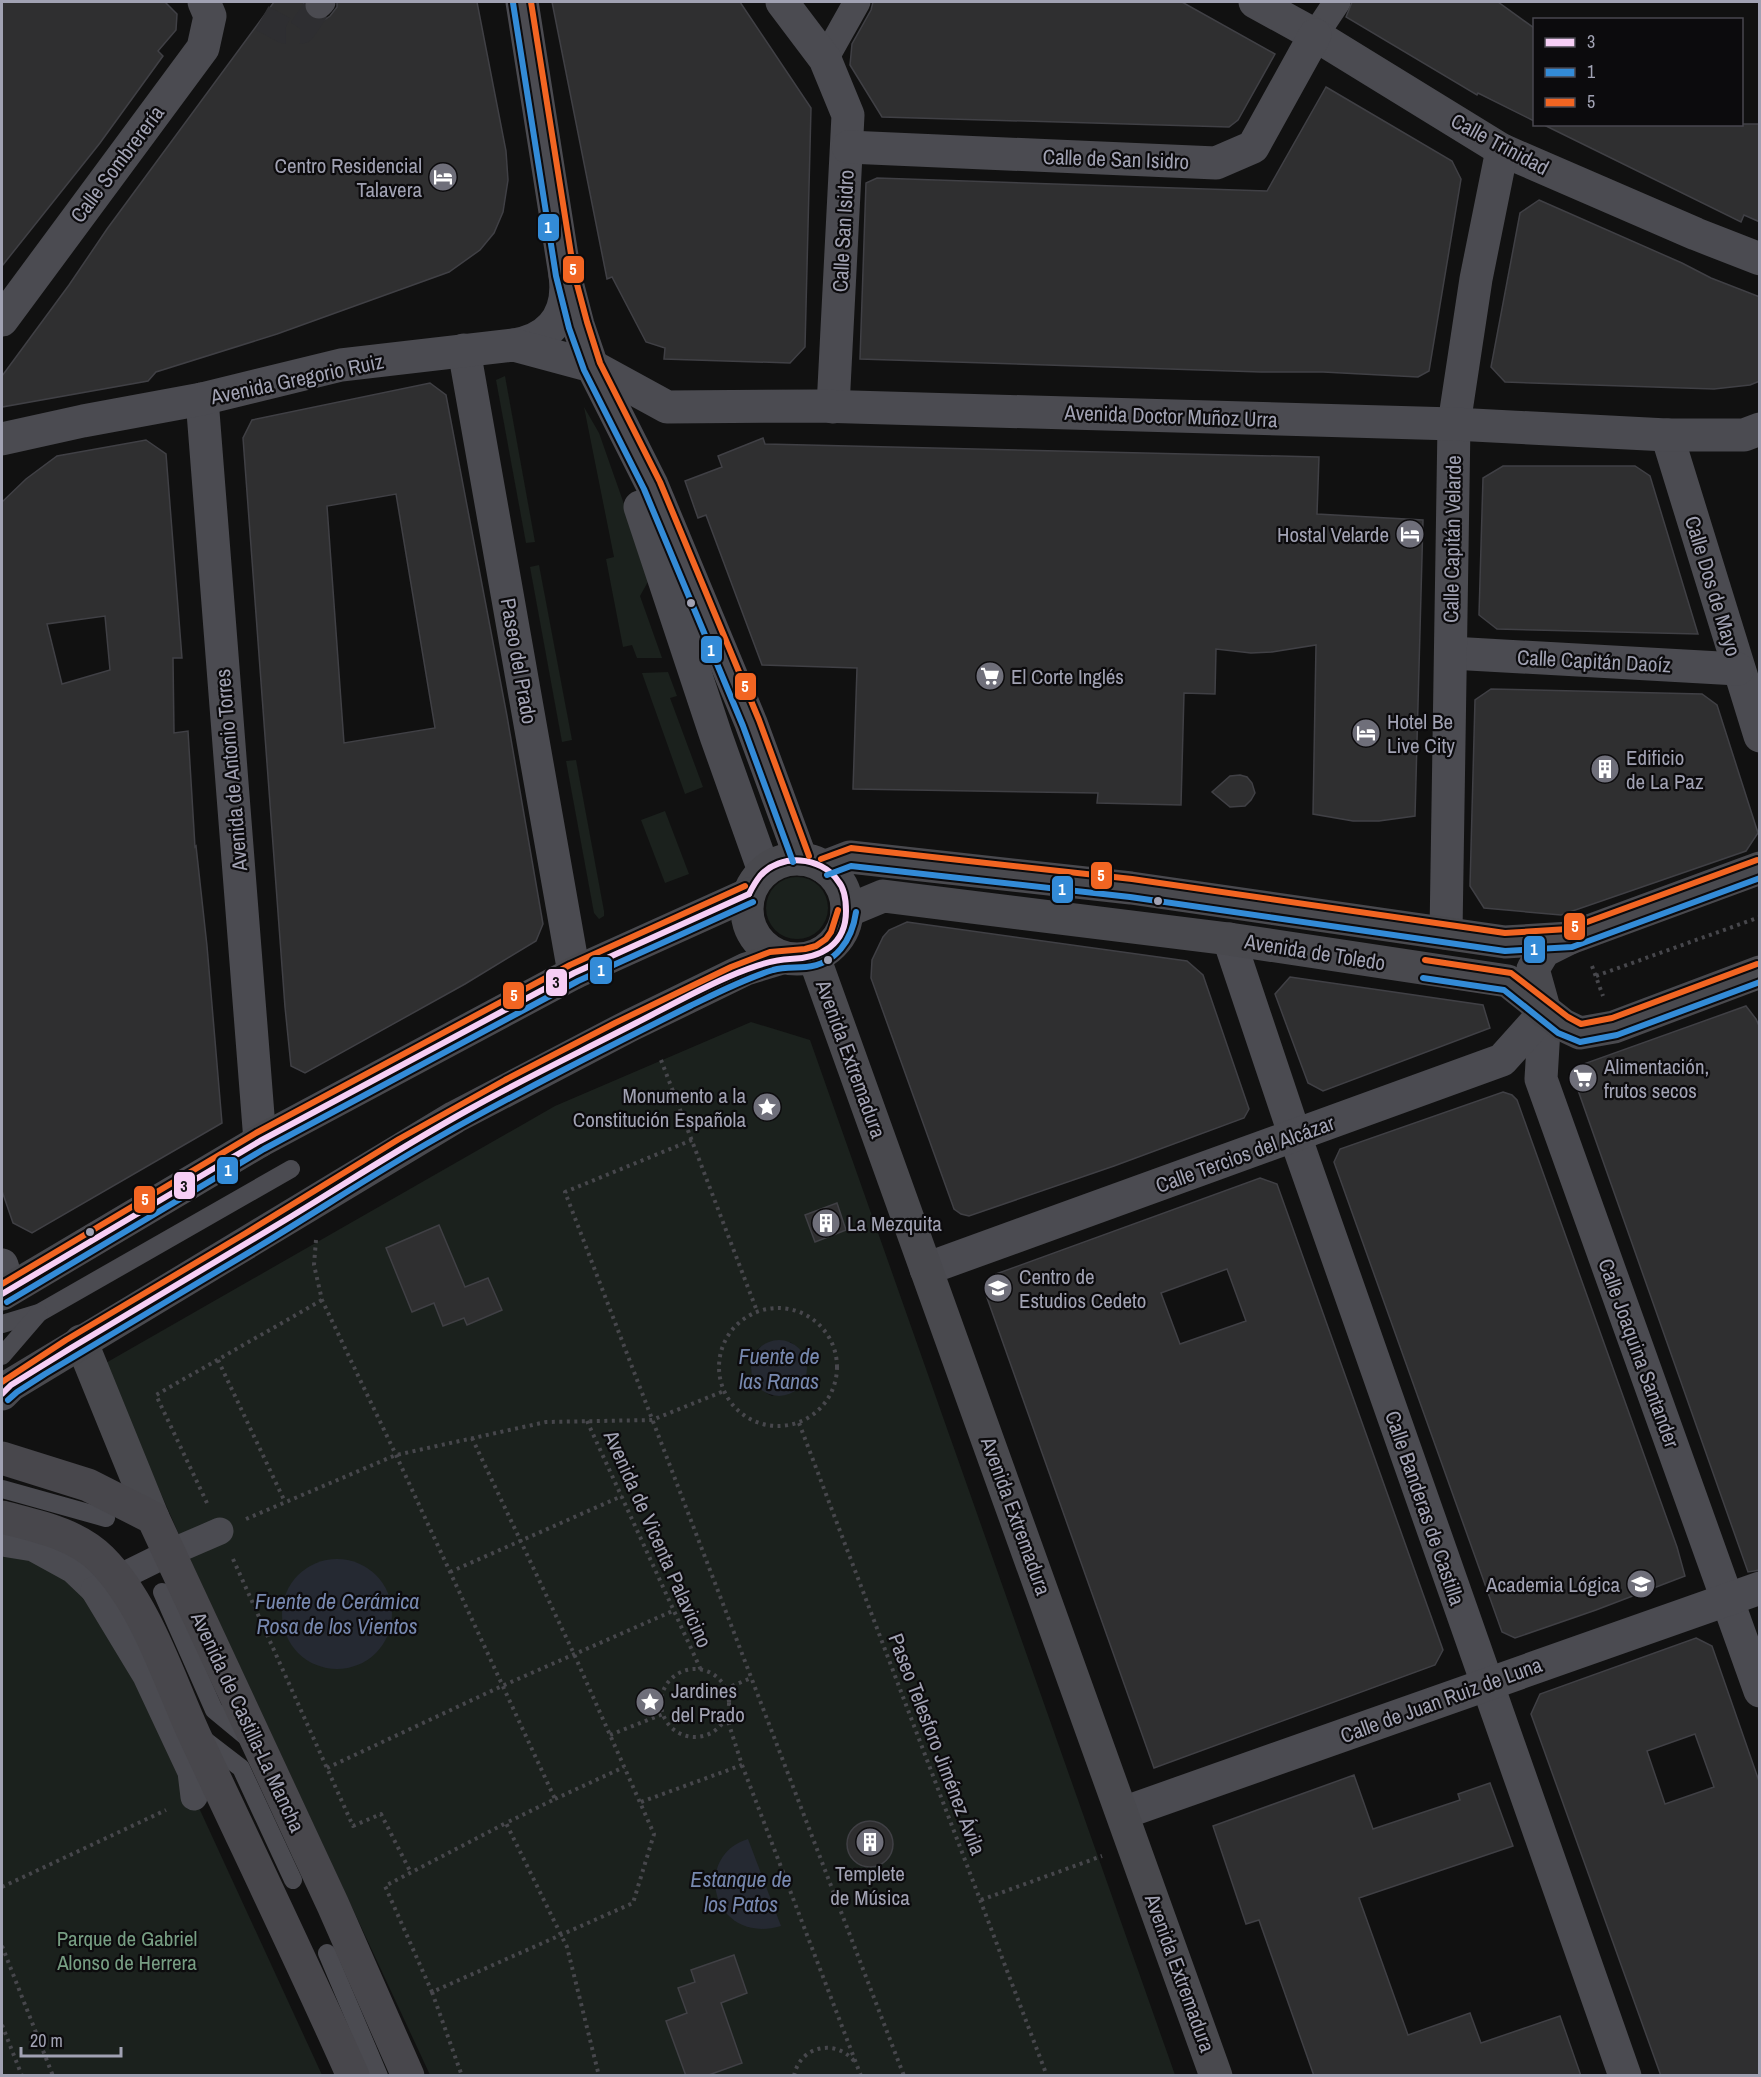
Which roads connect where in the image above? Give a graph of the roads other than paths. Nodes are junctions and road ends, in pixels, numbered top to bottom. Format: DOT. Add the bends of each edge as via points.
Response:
graph roads {
  1 [pos="204,2"];
  2 [pos="522,2"];
  3 [pos="782,2"];
  4 [pos="857,2"];
  5 [pos="1255,2"];
  6 [pos="1337,2"];
  7 [pos="1315,35"];
  8 [pos="825,59"];
  9 [pos="848,147"];
  10 [pos="1502,150"];
  11 [pos="1760,259"];
  12 [pos="565,275"];
  13 [pos="2,320"];
  14 [pos="514,345"];
  15 [pos="464,350"];
  16 [pos="592,366"];
  17 [pos="202,399"];
  18 [pos="667,407"];
  19 [pos="832,407"];
  20 [pos="1454,424"];
  21 [pos="1760,429"];
  22 [pos="1667,435"];
  23 [pos="2,439"];
  24 [pos="652,485"];
  25 [pos="1450,653"];
  26 [pos="1738,669"];
  27 [pos="1760,736"];
  28 [pos="812,863"];
  29 [pos="1760,868"];
  30 [pos="757,883"];
  31 [pos="847,911"];
  32 [pos="1446,933"];
  33 [pos="1575,936"];
  34 [pos="1229,939"];
  35 [pos="798,957"];
  36 [pos="1760,972"];
  37 [pos="574,973"];
  38 [pos="1545,1012"];
  39 [pos="1295,1136"];
  40 [pos="260,1141"];
  41 [pos="291,1169"];
  42 [pos="926,1269"];
  43 [pos="4,1283"];
  44 [pos="39,1313"];
  45 [pos="2,1324"];
  46 [pos="81,1341"];
  47 [pos="2,1356"];
  48 [pos="2,1394"];
  49 [pos="2,1458"];
  50 [pos="2,1489"];
  51 [pos="2,1517"];
  52 [pos="106,1518"];
  53 [pos="153,1518"];
  54 [pos="220,1531"];
  55 [pos="2,1543"];
  56 [pos="169,1553"];
  57 [pos="107,1584"];
  58 [pos="1760,1588"];
  59 [pos="162,1592"];
  60 [pos="1727,1599"];
  61 [pos="1487,1683"];
  62 [pos="1760,1691"];
  63 [pos="194,1732"];
  64 [pos="261,1750"];
  65 [pos="194,1797"];
  66 [pos="1123,1813"];
  67 [pos="293,1880"];
  68 [pos="327,1953"];
  69 [pos="353,2076"];
  70 [pos="379,2076"];
  71 [pos="408,2076"];
  72 [pos="1216,2076"];
  73 [pos="1625,2076"];
  1 -- 13 [label="street, Calle Sombrerería" via="210,16 203,48"];
  2 -- 12 [label="street"];
  3 -- 8 [label="street, Calle San Isidro"];
  4 -- 8 [label="street"];
  5 -- 7 [label="street, Calle Trinidad"];
  6 -- 7 [label="street"];
  7 -- 9 [label="street, Calle de San Isidro" via="1253,147 1216,163"];
  7 -- 10 [label="street, Calle Trinidad"];
  8 -- 9 [label="street, Calle San Isidro" via="848,115"];
  9 -- 19 [label="street, Calle San Isidro"];
  10 -- 11 [label="street, Calle Trinidad"];
  10 -- 20 [label="street, Calle Capitán Velarde" via="1476,279"];
  12 -- 14 [label="street" via="566,299 556,322 538,338"];
  12 -- 16 [label="street"];
  14 -- 15 [label="street, Avenida Gregorio Ruiz"];
  14 -- 16 [label="street, Avenida Gregorio Ruiz"];
  15 -- 17 [label="street, Avenida Gregorio Ruiz" via="341,365"];
  15 -- 37 [label="street, Paseo del Prado"];
  16 -- 18 [label="street, Avenida Doctor Muñoz Urra"];
  16 -- 24 [label="street"];
  16 -- 30 [label="street" via="716,736"];
  17 -- 23 [label="street, Avenida Gregorio Ruiz"];
  17 -- 40 [label="street, Avenida de Antonio Torres"];
  18 -- 19 [label="street, Avenida Doctor Muñoz Urra"];
  18 -- 24 [label="street" via="654,409 641,424 642,458"];
  19 -- 20 [label="street, Avenida Doctor Muñoz Urra"];
  20 -- 22 [label="street, Avenida Doctor Muñoz Urra"];
  20 -- 25 [label="street, Calle Capitán Velarde"];
  21 -- 22 [label="street, Avenida Doctor Muñoz Urra" via="1744,435"];
  22 -- 26 [label="street, Calle Dos de Mayo"];
  24 -- 28 [label="street"];
  25 -- 26 [label="street, Calle Capitán Daoíz"];
  25 -- 32 [label="street, Calle Capitán Velarde"];
  26 -- 27 [label="street, Calle Dos de Mayo"];
  28 -- 30 [label="main road" via="785,860"];
  28 -- 31 [label="main road" via="834,876 846,898"];
  28 -- 32 [label="main road, Avenida de Toledo" via="850,857 1131,888"];
  29 -- 33 [label="main road, Avenida de Toledo"];
  30 -- 35 [label="main road" via="747,918 753,933 762,945"];
  30 -- 37 [label="main road"];
  31 -- 34 [label="main road, Avenida de Toledo" via="883,896"];
  31 -- 35 [label="main road, Avenida Extremadura" via="836,942 826,950"];
  32 -- 33 [label="main road, Avenida de Toledo" via="1505,942"];
  33 -- 38 [label="main road" via="1544,951 1533,969"];
  34 -- 38 [label="main road, Avenida de Toledo" via="1508,981"];
  34 -- 39 [label="street, Calle Banderas de Castilla"];
  35 -- 42 [label="main road, Avenida Extremadura"];
  35 -- 46 [label="main road" via="746,969 455,1117"];
  36 -- 38 [label="main road, Avenida de Toledo" via="1614,1027 1580,1033"];
  37 -- 40 [label="main road"];
  38 -- 39 [label="street, Calle Tercios del Alcázar" via="1502,1060"];
  38 -- 60 [label="street, Calle Joaquina Santander" via="1540,1079"];
  39 -- 42 [label="street, Calle Tercios del Alcázar"];
  39 -- 61 [label="street, Calle Banderas de Castilla"];
  40 -- 43 [label="main road"];
  41 -- 44 [label="lane"];
  42 -- 66 [label="main road, Avenida Extremadura"];
  44 -- 45 [label="lane"];
  44 -- 47 [label="lane"];
  46 -- 48 [label="main road" via="11,1384"];
  46 -- 53 [label="main road"];
  49 -- 53 [label="main road" via="88,1485"];
  50 -- 52 [label="lane"];
  51 -- 57 [label="main road" via="56,1532 92,1551"];
  53 -- 56 [label="main road, Avenida de Castilla-La Mancha"];
  54 -- 56 [label="street"];
  55 -- 57 [label="street" via="33,1548"];
  56 -- 57 [label="street"];
  56 -- 64 [label="main road, Avenida de Castilla-La Mancha"];
  57 -- 63 [label="main road" via="155,1643"];
  57 -- 65 [label="street" via="191,1772"];
  58 -- 60 [label="street, Calle de Juan Ruiz de Luna"];
  59 -- 64 [label="lane" via="214,1710"];
  60 -- 61 [label="street, Calle de Juan Ruiz de Luna"];
  60 -- 62 [label="street, Calle Joaquina Santander"];
  61 -- 66 [label="street, Calle de Juan Ruiz de Luna"];
  61 -- 73 [label="street, Calle Banderas de Castilla"];
  63 -- 67 [label="lane" via="241,1768"];
  63 -- 69 [label="main road"];
  64 -- 71 [label="main road, Avenida de Castilla-La Mancha"];
  66 -- 72 [label="main road, Avenida Extremadura"];
  68 -- 70 [label="lane"];
}
